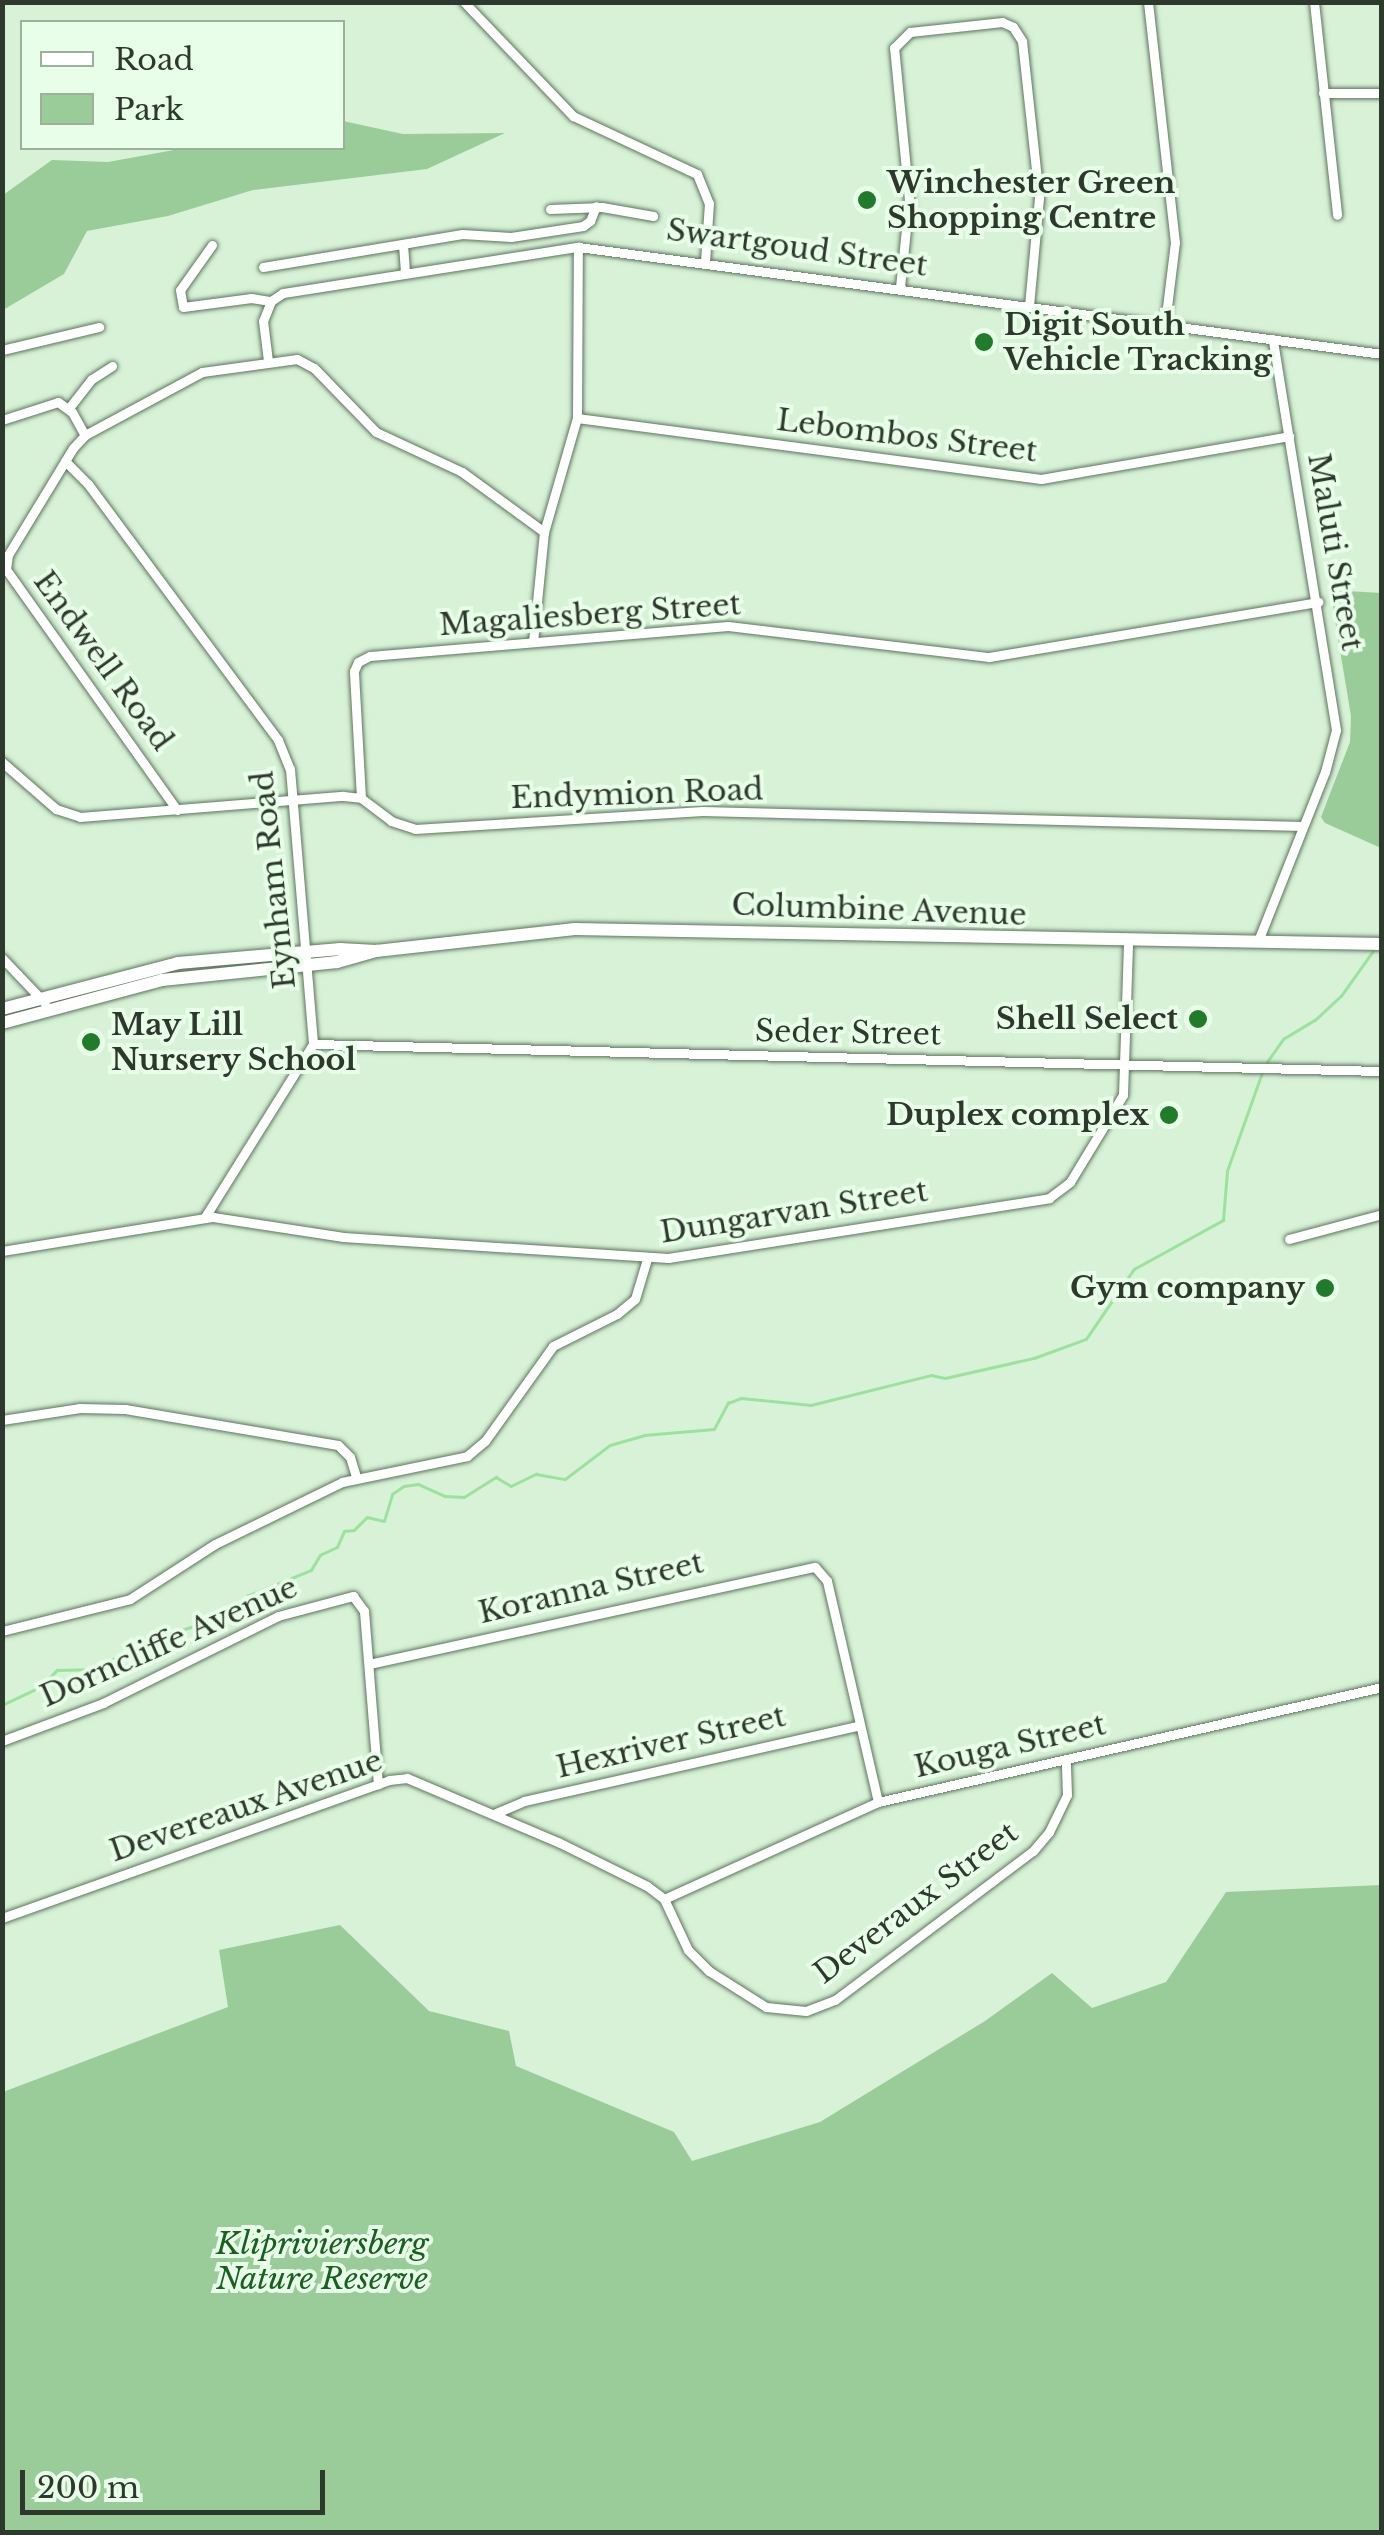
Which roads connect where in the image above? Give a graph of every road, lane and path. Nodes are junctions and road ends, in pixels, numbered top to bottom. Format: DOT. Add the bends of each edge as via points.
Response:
graph roads {
  1 [pos="464,2"];
  2 [pos="482,2"];
  3 [pos="1148,2"];
  4 [pos="1314,2"];
  5 [pos="474,10"];
  6 [pos="1323,93"];
  7 [pos="1382,93"];
  8 [pos="596,206"];
  9 [pos="550,209"];
  10 [pos="653,216"];
  11 [pos="1337,216"];
  12 [pos="402,244"];
  13 [pos="212,245"];
  14 [pos="578,246"];
  15 [pos="705,262"];
  16 [pos="263,267"];
  17 [pos="405,273"];
  18 [pos="900,287"];
  19 [pos="271,301"];
  20 [pos="1029,305"];
  21 [pos="1165,324"];
  22 [pos="99,327"];
  23 [pos="1273,338"];
  24 [pos="2,350"];
  25 [pos="1382,354"];
  26 [pos="268,361"];
  27 [pos="112,366"];
  28 [pos="68,408"];
  29 [pos="577,418"];
  30 [pos="2,420"];
  31 [pos="86,436"];
  32 [pos="1290,436"];
  33 [pos="65,461"];
  34 [pos="544,532"];
  35 [pos="1318,602"];
  36 [pos="534,642"];
  37 [pos="2,762"];
  38 [pos="294,798"];
  39 [pos="361,798"];
  40 [pos="177,810"];
  41 [pos="1303,826"];
  42 [pos="1128,940"];
  43 [pos="1258,941"];
  44 [pos="1382,944"];
  45 [pos="2,958"];
  46 [pos="309,959"];
  47 [pos="179,970"];
  48 [pos="41,996"];
  49 [pos="2,1009"];
  50 [pos="49,1009"];
  51 [pos="2,1023"];
  52 [pos="314,1044"];
  53 [pos="1125,1065"];
  54 [pos="1382,1072"];
  55 [pos="1382,1214"];
  56 [pos="205,1218"];
  57 [pos="1289,1239"];
  58 [pos="2,1250"];
  59 [pos="648,1259"];
  60 [pos="2,1420"];
  61 [pos="356,1477"];
  62 [pos="2,1631"];
  63 [pos="369,1664"];
  64 [pos="1382,1688"];
  65 [pos="860,1725"];
  66 [pos="2,1741"];
  67 [pos="1066,1759"];
  68 [pos="378,1784"];
  69 [pos="878,1802"];
  70 [pos="496,1814"];
  71 [pos="664,1899"];
  72 [pos="2,1918"];
  1 -- 5 [label="street"];
  2 -- 5 [label="street"];
  3 -- 21 [label="street" via="1175,242"];
  4 -- 6 [label="street"];
  5 -- 15 [label="street" via="573,116 695,171 709,203"];
  6 -- 7 [label="street"];
  6 -- 11 [label="street"];
  8 -- 9 [label="street"];
  8 -- 10 [label="street"];
  8 -- 12 [label="street" via="583,226"];
  12 -- 16 [label="street"];
  12 -- 17 [label="street"];
  13 -- 19 [label="street, Swartgoud Street" via="180,290 183,307"];
  14 -- 15 [label="street, Swartgoud Street"];
  14 -- 17 [label="street, Swartgoud Street"];
  14 -- 29 [label="street"];
  15 -- 18 [label="street, Swartgoud Street"];
  17 -- 19 [label="street, Swartgoud Street" via="289,290"];
  18 -- 20 [label="street, Swartgoud Street"];
  18 -- 20 [label="street" via="909,200 894,48 910,32 1002,22 1022,41 1039,198"];
  19 -- 26 [label="street" via="263,321"];
  20 -- 21 [label="street, Swartgoud Street"];
  21 -- 23 [label="street, Swartgoud Street"];
  22 -- 24 [label="street"];
  23 -- 25 [label="street, Swartgoud Street"];
  23 -- 32 [label="street, Maluti Street"];
  26 -- 31 [label="street, Endwell Road" via="185,379"];
  26 -- 34 [label="street, Endwell Road" via="309,364 376,432 462,472"];
  27 -- 28 [label="street"];
  28 -- 30 [label="street" via="54,402"];
  28 -- 31 [label="street"];
  29 -- 32 [label="street, Lebombos Street" via="1041,479"];
  29 -- 34 [label="street"];
  31 -- 33 [label="street, Endwell Road"];
  32 -- 35 [label="street, Maluti Street"];
  33 -- 38 [label="street, Eynham Road" via="278,740"];
  33 -- 40 [label="street, Endwell Road" via="8,555 6,570"];
  34 -- 36 [label="street"];
  35 -- 36 [label="street, Magaliesberg Street" via="989,657 728,626"];
  35 -- 41 [label="street, Maluti Street" via="1336,730"];
  36 -- 39 [label="street, Magaliesberg Street" via="358,662"];
  37 -- 40 [label="street" via="72,816"];
  38 -- 39 [label="street"];
  38 -- 40 [label="street"];
  38 -- 46 [label="street, Eynham Road"];
  39 -- 41 [label="street, Endymion Road" via="398,825 428,830 702,811"];
  41 -- 43 [label="street, Maluti Street"];
  42 -- 43 [label="main road, Columbine Avenue"];
  42 -- 46 [label="main road, Columbine Avenue" via="607,928"];
  42 -- 53 [label="street, Dungarvan Street"];
  43 -- 44 [label="main road, Columbine Avenue"];
  45 -- 48 [label="street"];
  46 -- 47 [label="main road, Columbine Avenue"];
  46 -- 52 [label="street, Eynham Road"];
  47 -- 48 [label="main road, Columbine Avenue"];
  47 -- 50 [label="main road, Columbine Avenue"];
  48 -- 49 [label="main road, Columbine Avenue"];
  48 -- 50 [label="street"];
  50 -- 51 [label="main road, Columbine Avenue"];
  52 -- 53 [label="street, Seder Street"];
  52 -- 56 [label="street"];
  53 -- 54 [label="street, Seder Street"];
  53 -- 59 [label="street, Dungarvan Street" via="1123,1096 1112,1119 1054,1196"];
  55 -- 57 [label="street"];
  56 -- 58 [label="street, Dungarvan Street"];
  56 -- 59 [label="street, Dungarvan Street" via="343,1237"];
  59 -- 61 [label="street" via="634,1300 554,1346 477,1449 454,1461"];
  60 -- 61 [label="street" via="94,1406 158,1414 338,1446"];
  61 -- 62 [label="street" via="240,1530 130,1599"];
  63 -- 65 [label="street, Koranna Street" via="803,1566 823,1572"];
  63 -- 66 [label="street, Dorncliffe Avenue" via="363,1607 356,1597 333,1598 278,1616 103,1702"];
  63 -- 68 [label="street"];
  64 -- 67 [label="street, Kouga Street"];
  65 -- 69 [label="street"];
  65 -- 70 [label="street, Hexriver Street" via="516,1803"];
  67 -- 69 [label="street, Kouga Street"];
  67 -- 71 [label="street, Deveraux Street" via="1067,1795 1033,1851 835,2000 806,2011 766,2008 701,1965"];
  68 -- 70 [label="street, Devereaux Avenue" via="407,1778"];
  68 -- 72 [label="street, Devereaux Avenue"];
  69 -- 71 [label="street, Kouga Street"];
  70 -- 71 [label="street, Devereaux Avenue"];
}
